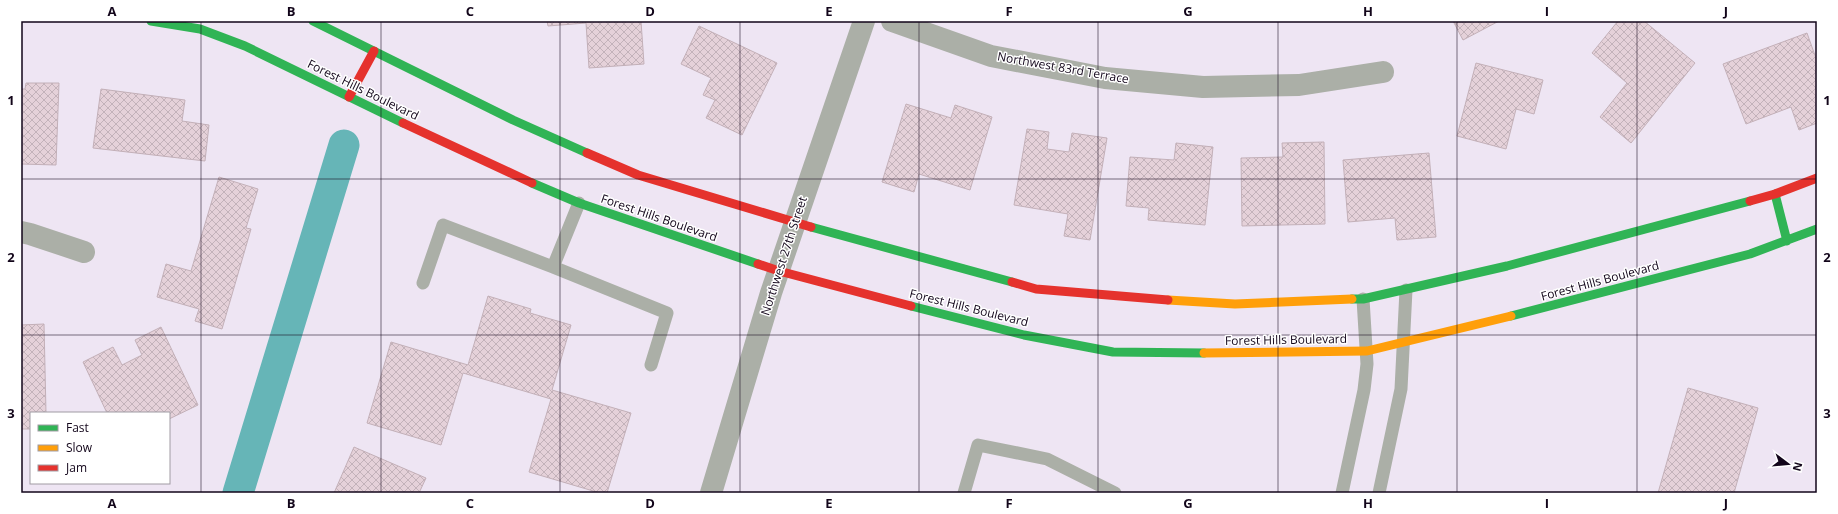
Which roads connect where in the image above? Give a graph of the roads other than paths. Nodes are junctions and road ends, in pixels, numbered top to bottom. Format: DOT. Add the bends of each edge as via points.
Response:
graph roads {
  1 [pos="151,21"];
  2 [pos="313,21"];
  3 [pos="864,21"];
  4 [pos="892,21"];
  5 [pos="374,51"];
  6 [pos="1383,72"];
  7 [pos="349,97"];
  8 [pos="1817,178"];
  9 [pos="1775,194"];
  10 [pos="579,203"];
  11 [pos="795,223"];
  12 [pos="1817,229"];
  13 [pos="21,232"];
  14 [pos="1787,241"];
  15 [pos="84,252"];
  16 [pos="553,267"];
  17 [pos="779,271"];
  18 [pos="424,283"];
  19 [pos="1406,290"];
  20 [pos="1363,299"];
  21 [pos="1402,343"];
  22 [pos="1367,351"];
  23 [pos="651,365"];
  24 [pos="711,493"];
  25 [pos="964,493"];
  26 [pos="1115,493"];
  27 [pos="1342,493"];
  28 [pos="1379,493"];
  1 -- 7 [label="street, Forest Hills Boulevard" via="200,29 245,46"];
  2 -- 5 [label="street"];
  3 -- 11 [label="street, Northwest 27th Street"];
  4 -- 6 [label="street, Northwest 83rd Terrace" via="992,56 1105,78 1203,87 1299,85"];
  5 -- 7 [label="street"];
  5 -- 11 [label="street" via="513,120 638,175"];
  7 -- 10 [label="street, Forest Hills Boulevard" via="503,171"];
  8 -- 9 [label="street"];
  9 -- 14 [label="street"];
  9 -- 19 [label="street" via="1507,266"];
  10 -- 16 [label="lane"];
  10 -- 17 [label="street, Forest Hills Boulevard"];
  11 -- 17 [label="street, Northwest 27th Street"];
  11 -- 20 [label="street" via="1036,289 1235,304"];
  12 -- 14 [label="street, Forest Hills Boulevard"];
  13 -- 15 [label="street"];
  14 -- 21 [label="street, Forest Hills Boulevard" via="1750,254"];
  16 -- 18 [label="lane" via="443,225"];
  16 -- 23 [label="lane" via="667,313"];
  17 -- 22 [label="street, Forest Hills Boulevard" via="1024,335 1113,352"];
  17 -- 24 [label="street, Northwest 27th Street"];
  19 -- 20 [label="street"];
  19 -- 21 [label="lane"];
  20 -- 22 [label="lane"];
  21 -- 22 [label="street, Forest Hills Boulevard"];
  21 -- 28 [label="lane" via="1401,389"];
  22 -- 27 [label="lane" via="1364,390"];
  25 -- 26 [label="lane" via="978,444 1047,459"];
}
